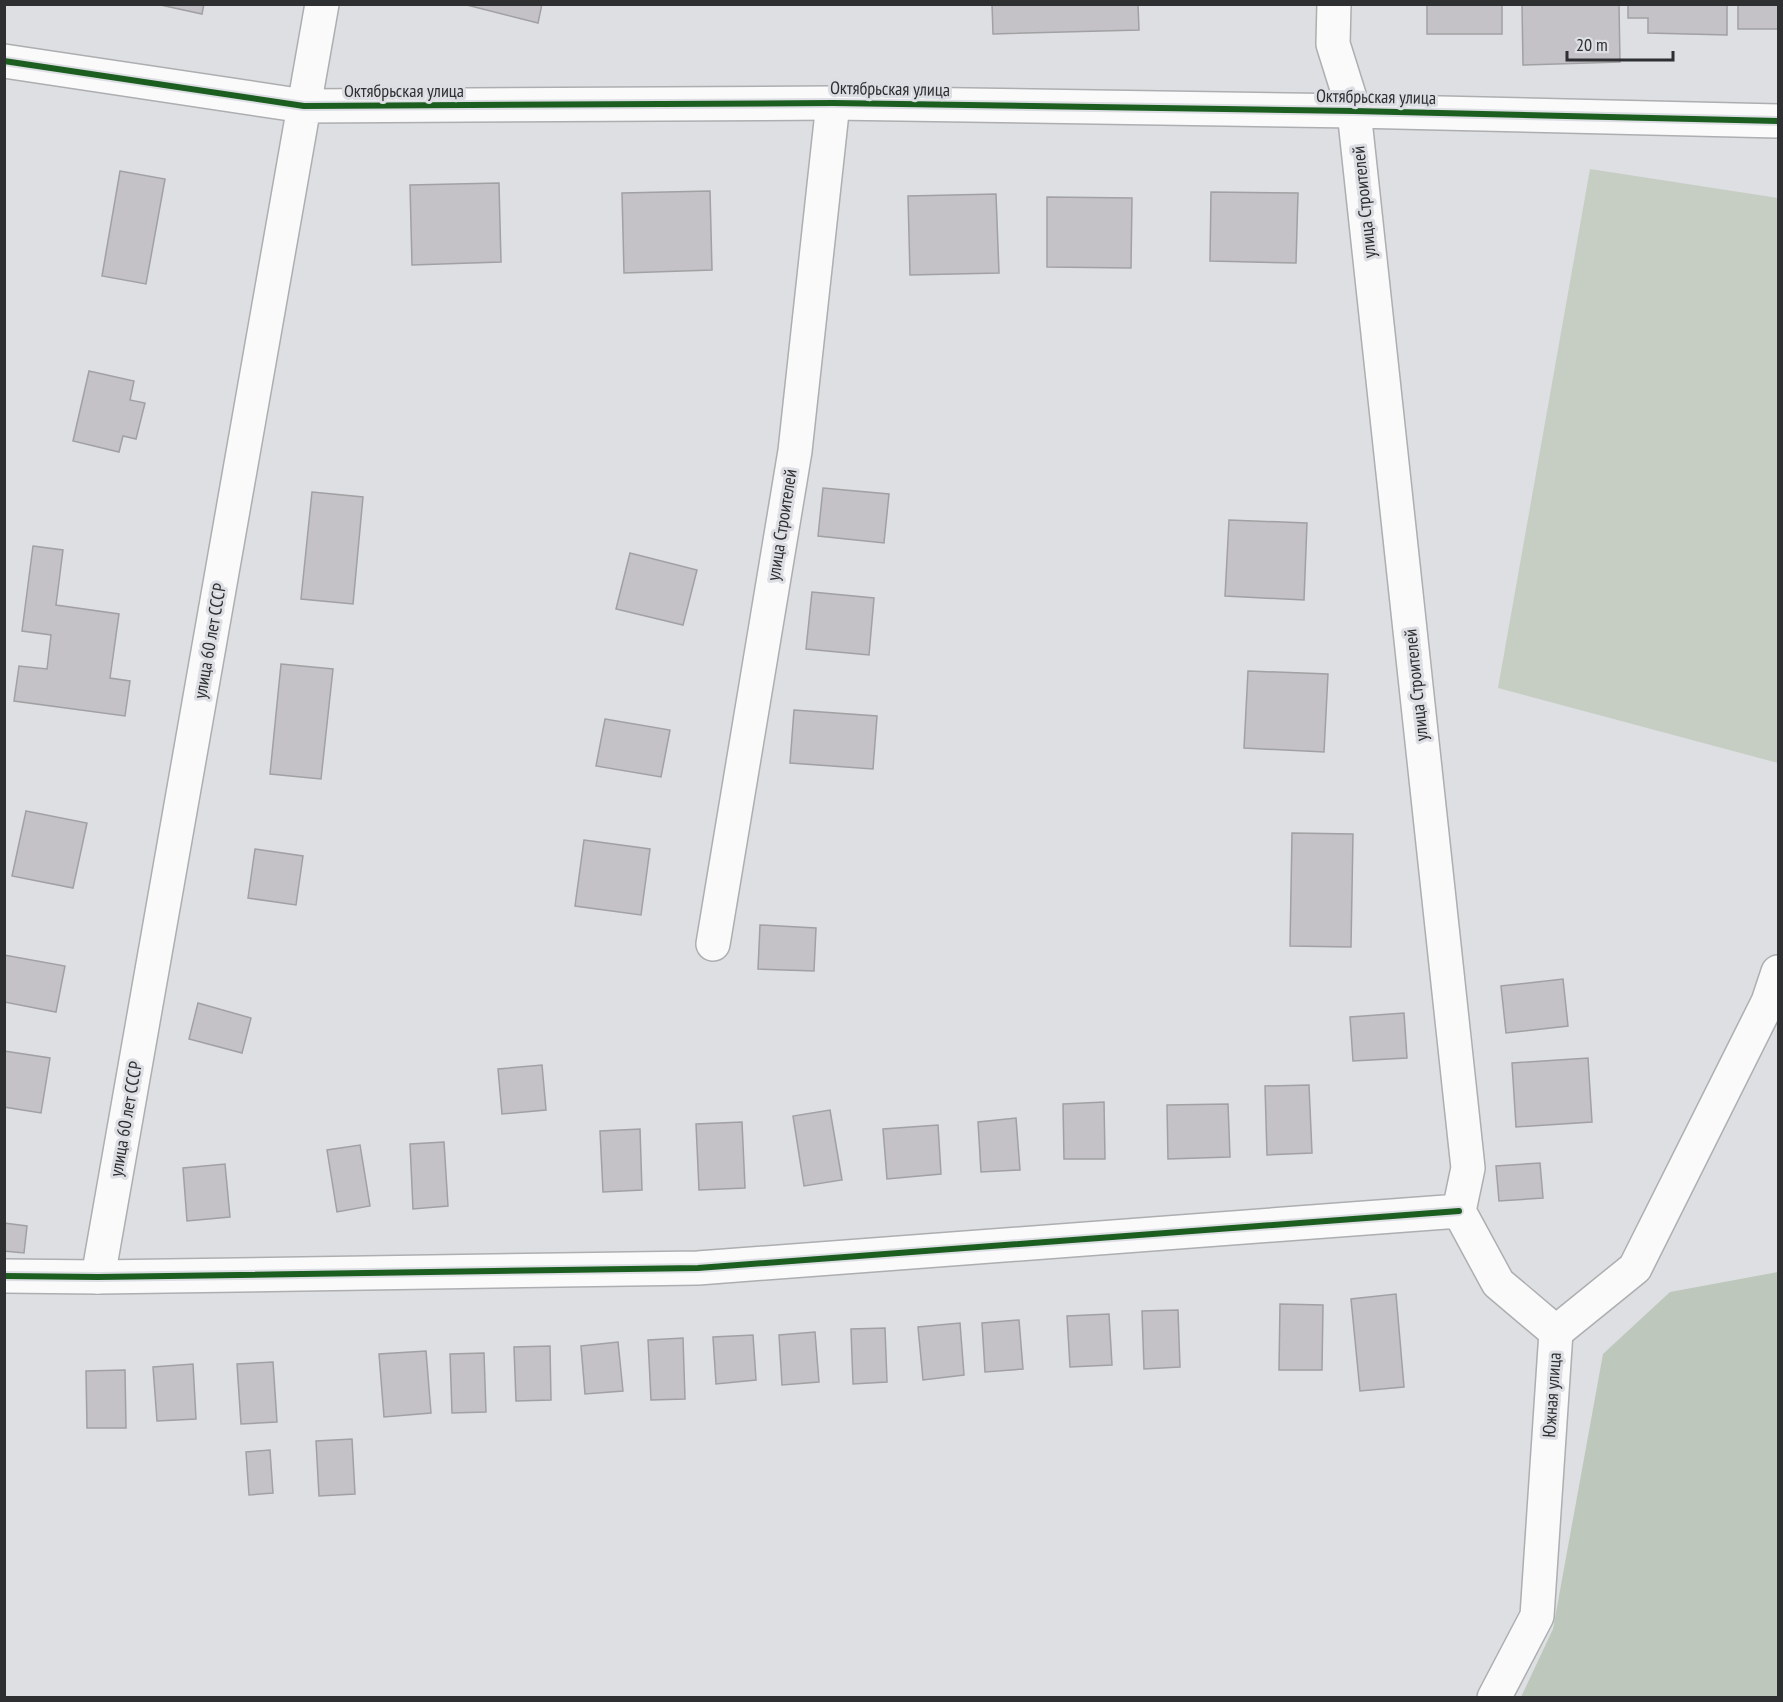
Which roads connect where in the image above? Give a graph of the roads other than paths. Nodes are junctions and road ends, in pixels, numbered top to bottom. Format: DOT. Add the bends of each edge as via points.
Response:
graph roads {
  1 [pos="322,4"];
  2 [pos="1334,4"];
  3 [pos="4,61"];
  4 [pos="833,103"];
  5 [pos="304,106"];
  6 [pos="1354,111"];
  7 [pos="1779,121"];
  8 [pos="712,944"];
  9 [pos="1779,972"];
  10 [pos="1459,1211"];
  11 [pos="4,1276"];
  12 [pos="98,1277"];
  13 [pos="1556,1332"];
  14 [pos="1494,1698"];
  1 -- 5 [label="street, улица 60 лет СССР"];
  2 -- 6 [label="street, улица Строителей" via="1333,44"];
  3 -- 5 [label="street, Октябрьская улица"];
  4 -- 5 [label="street, Октябрьская улица"];
  4 -- 6 [label="street, Октябрьская улица"];
  4 -- 8 [label="street, улица Строителей" via="795,451"];
  5 -- 12 [label="street, улица 60 лет СССР"];
  6 -- 7 [label="street, Октябрьская улица"];
  6 -- 10 [label="street, улица Строителей" via="1468,1168"];
  9 -- 13 [label="street, Южная улица" via="1768,1002 1635,1268"];
  10 -- 12 [label="street" via="698,1268"];
  10 -- 13 [label="street" via="1498,1283"];
  11 -- 12 [label="street"];
  13 -- 14 [label="street, Южная улица" via="1537,1616"];
}
